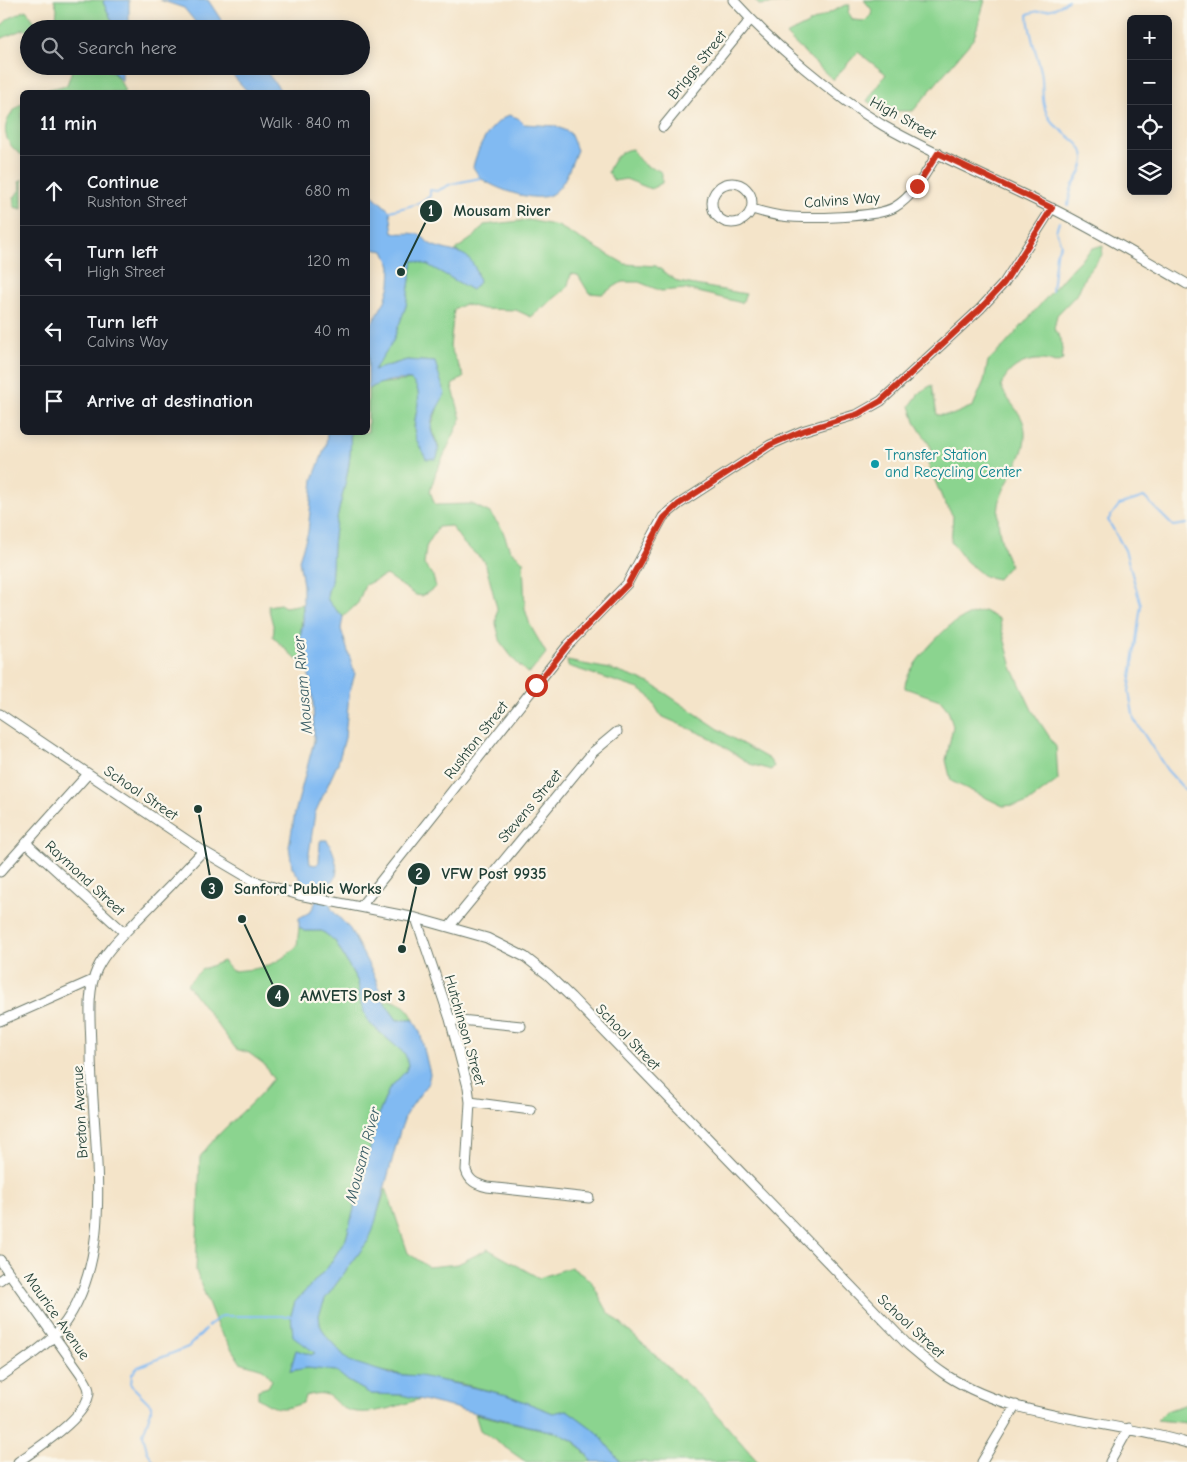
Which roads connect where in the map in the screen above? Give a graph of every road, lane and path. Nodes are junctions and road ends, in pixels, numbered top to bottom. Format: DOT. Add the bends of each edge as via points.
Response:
graph roads {
  1 [pos="733,0"];
  2 [pos="751,19"];
  3 [pos="664,127"];
  4 [pos="938,153"];
  5 [pos="1052,208"];
  6 [pos="752,210"];
  7 [pos="1187,284"];
  8 [pos="0,714"];
  9 [pos="617,732"];
  10 [pos="88,774"];
  11 [pos="26,843"];
  12 [pos="204,851"];
  13 [pos="0,872"];
  14 [pos="360,906"];
  15 [pos="416,918"];
  16 [pos="450,926"];
  17 [pos="125,933"];
  18 [pos="93,980"];
  19 [pos="450,1019"];
  20 [pos="0,1021"];
  21 [pos="521,1026"];
  22 [pos="470,1102"];
  23 [pos="531,1110"];
  24 [pos="589,1198"];
  25 [pos="0,1260"];
  26 [pos="9,1273"];
  27 [pos="0,1280"];
  28 [pos="54,1336"];
  29 [pos="0,1378"];
  30 [pos="1016,1405"];
  31 [pos="1128,1428"];
  32 [pos="1187,1443"];
  33 [pos="18,1462"];
  34 [pos="982,1462"];
  35 [pos="1110,1462"];
  1 -- 2 [label="street, High Street"];
  2 -- 3 [label="street, Briggs Street"];
  2 -- 4 [label="street, High Street" via="863,112"];
  4 -- 5 [label="street, High Street"];
  4 -- 6 [label="street, Calvins Way" via="911,193 895,207 884,211 794,217"];
  5 -- 7 [label="street, High Street"];
  5 -- 14 [label="street, Rushton Street" via="1004,283 881,401 858,414 802,431 770,445 679,504 664,518 628,584 568,645"];
  6 -- 6 [label="street" via="750,193 737,183 724,184 713,196 714,213 724,222 739,223"];
  8 -- 10 [label="street, School Street"];
  9 -- 16 [label="street, Stevens Street" via="593,752"];
  10 -- 11 [label="street"];
  10 -- 12 [label="street, School Street"];
  11 -- 13 [label="street"];
  11 -- 17 [label="street, Raymond Street"];
  12 -- 14 [label="street, School Street" via="254,881"];
  12 -- 17 [label="street, Breton Avenue"];
  14 -- 15 [label="street, School Street"];
  15 -- 16 [label="street, School Street"];
  15 -- 19 [label="street, Hutchinson Street"];
  16 -- 30 [label="street, School Street" via="502,944 548,975 907,1344 946,1376 968,1388"];
  17 -- 18 [label="street, Breton Avenue" via="107,953"];
  18 -- 20 [label="street"];
  18 -- 28 [label="street, Breton Avenue" via="91,1096 98,1196 95,1240 82,1294"];
  19 -- 21 [label="street"];
  19 -- 22 [label="street, Hutchinson Street"];
  22 -- 23 [label="street"];
  22 -- 24 [label="street, Hutchinson Street" via="466,1170 471,1180 487,1187"];
  25 -- 26 [label="street, Maurice Avenue"];
  26 -- 27 [label="street"];
  26 -- 28 [label="street, Maurice Avenue"];
  28 -- 29 [label="street, Breton Avenue"];
  28 -- 33 [label="street, Maurice Avenue" via="89,1390 85,1405"];
  30 -- 31 [label="street, School Street"];
  30 -- 34 [label="street"];
  31 -- 32 [label="street, School Street"];
  31 -- 35 [label="street"];
}
